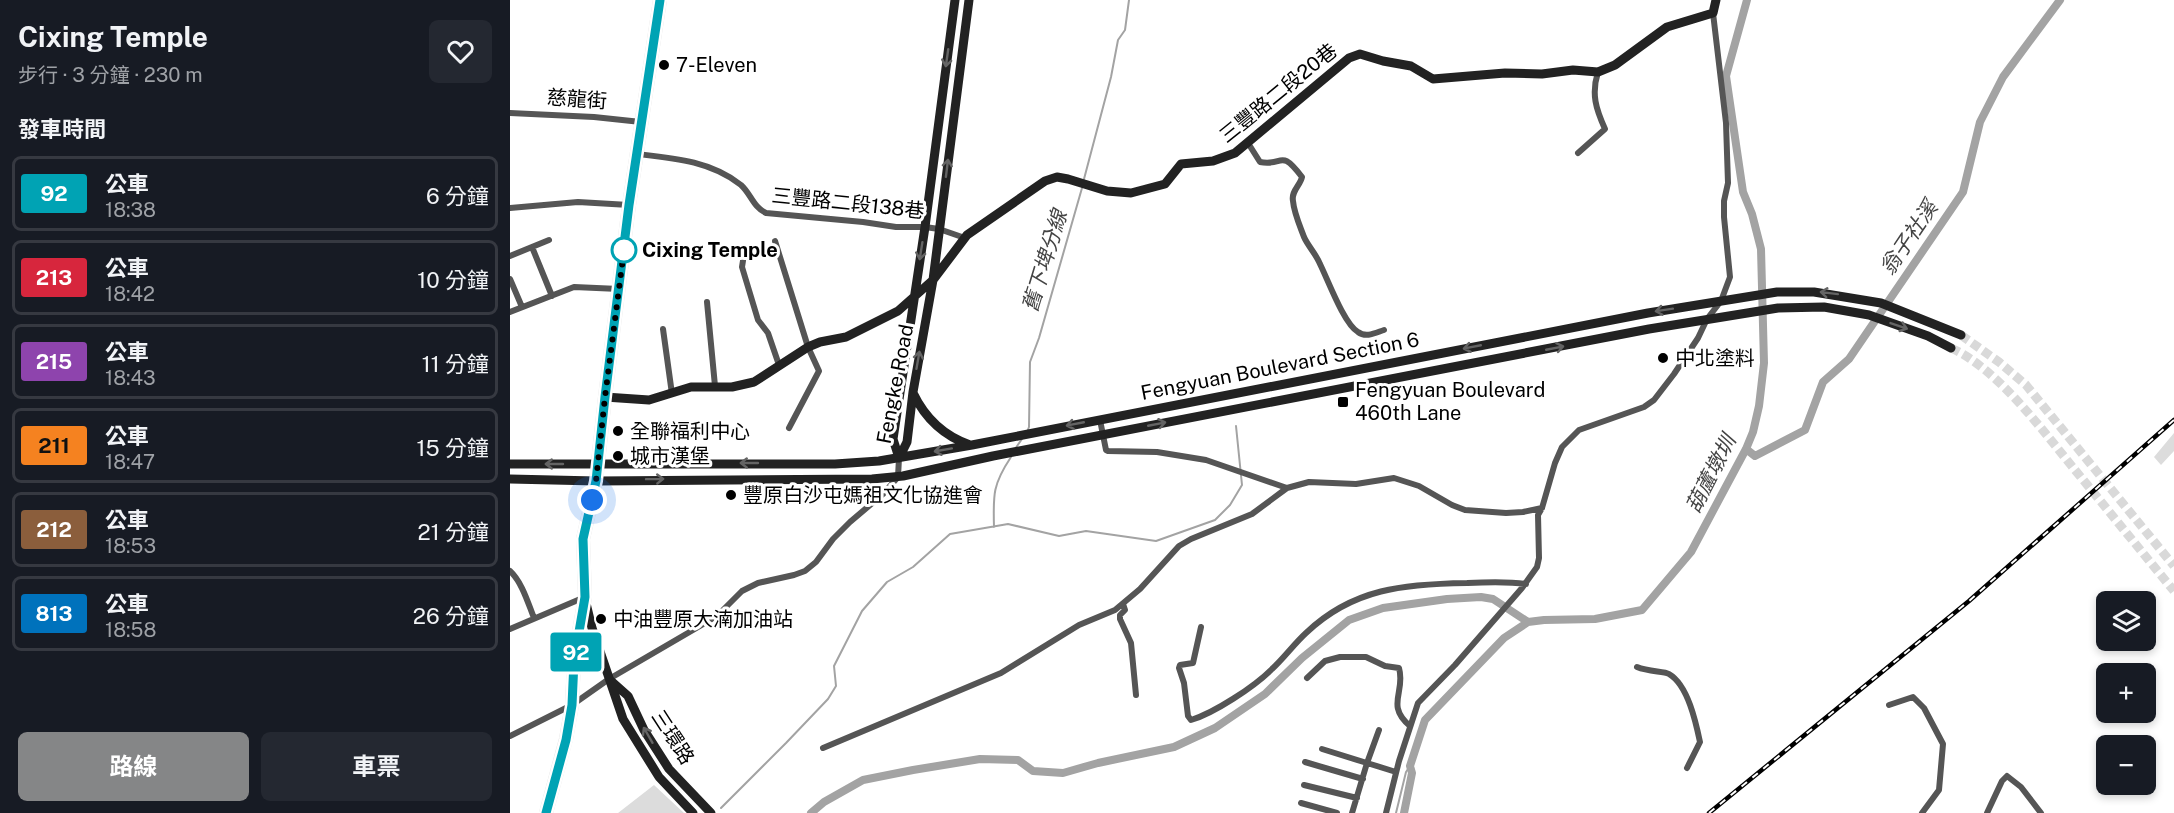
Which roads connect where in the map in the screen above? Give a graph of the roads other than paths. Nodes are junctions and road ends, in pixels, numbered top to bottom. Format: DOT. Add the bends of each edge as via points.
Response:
graph roads {
  1 [pos="660,0"];
  2 [pos="955,0"];
  3 [pos="969,0"];
  4 [pos="1716,0"];
  5 [pos="1713,13"];
  6 [pos="1598,72"];
  7 [pos="510,112"];
  8 [pos="641,122"];
  9 [pos="1248,143"];
  10 [pos="1578,153"];
  11 [pos="637,154"];
  12 [pos="629,205"];
  13 [pos="510,208"];
  14 [pos="925,227"];
  15 [pos="939,229"];
  16 [pos="965,238"];
  17 [pos="549,240"];
  18 [pos="775,241"];
  19 [pos="532,247"];
  20 [pos="745,248"];
  21 [pos="510,256"];
  22 [pos="510,279"];
  23 [pos="933,280"];
  24 [pos="619,289"];
  25 [pos="552,296"];
  26 [pos="913,299"];
  27 [pos="1722,301"];
  28 [pos="707,302"];
  29 [pos="522,308"];
  30 [pos="510,312"];
  31 [pos="1707,319"];
  32 [pos="663,329"];
  33 [pos="1384,330"];
  34 [pos="1961,335"];
  35 [pos="808,347"];
  36 [pos="1951,348"];
  37 [pos="780,365"];
  38 [pos="715,386"];
  39 [pos="913,392"];
  40 [pos="672,394"];
  41 [pos="605,397"];
  42 [pos="1100,420"];
  43 [pos="789,428"];
  44 [pos="1102,435"];
  45 [pos="972,445"];
  46 [pos="899,458"];
  47 [pos="510,464"];
  48 [pos="598,464"];
  49 [pos="898,477"];
  50 [pos="510,479"];
  51 [pos="596,481"];
  52 [pos="1287,488"];
  53 [pos="1542,508"];
  54 [pos="510,571"];
  55 [pos="1524,586"];
  56 [pos="585,597"];
  57 [pos="1123,604"];
  58 [pos="534,618"];
  59 [pos="1201,627"];
  60 [pos="510,629"];
  61 [pos="1637,667"];
  62 [pos="1307,678"];
  63 [pos="609,679"];
  64 [pos="1137,695"];
  65 [pos="572,705"];
  66 [pos="1888,705"];
  67 [pos="1410,726"];
  68 [pos="1379,730"];
  69 [pos="510,736"];
  70 [pos="823,748"];
  71 [pos="1322,749"];
  72 [pos="1305,762"];
  73 [pos="1367,763"];
  74 [pos="1687,768"];
  75 [pos="669,769"];
  76 [pos="1396,772"];
  77 [pos="659,777"];
  78 [pos="1363,779"];
  79 [pos="1305,785"];
  80 [pos="1357,798"];
  81 [pos="1301,802"];
  82 [pos="546,813"];
  83 [pos="693,813"];
  84 [pos="711,813"];
  85 [pos="1337,813"];
  86 [pos="1352,813"];
  87 [pos="1386,813"];
  88 [pos="1922,813"];
  89 [pos="1987,813"];
  90 [pos="2041,813"];
  1 -- 8 [label="main road"];
  2 -- 14 [label="street, Fengke Road, one-way"];
  15 -- 3 [label="street, Fengke Road, one-way"];
  4 -- 5 [label="street"];
  5 -- 6 [label="street" via="1666,27 1615,65"];
  5 -- 27 [label="street" via="1726,123 1728,183 1724,217 1730,277"];
  6 -- 9 [label="street, 三豐路二段20巷" via="1573,70 1433,79 1411,66 1358,54"];
  6 -- 10 [label="street" via="1593,96 1605,129"];
  7 -- 8 [label="street, 慈龍街"];
  8 -- 11 [label="main road"];
  9 -- 16 [label="street, 三豐路二段20巷" via="1227,157 1181,164 1166,184 1140,192 1120,193 1057,177 1045,181"];
  9 -- 33 [label="street" via="1260,162 1292,162 1302,177 1293,193 1296,213 1340,307 1361,334"];
  11 -- 12 [label="main road"];
  11 -- 14 [label="street, 三豐路二段138巷" via="688,160 722,174 743,187 766,213"];
  12 -- 13 [label="street" via="578,202"];
  12 -- 24 [label="main road"];
  14 -- 15 [label="street, 三豐路二段138巷"];
  14 -- 26 [label="street, Fengke Road, one-way"];
  15 -- 16 [label="street, 三豐路二段138巷"];
  15 -- 23 [label="street, Fengke Road"];
  16 -- 23 [label="street, 三豐路二段20巷"];
  17 -- 19 [label="street"];
  18 -- 35 [label="street"];
  19 -- 21 [label="street"];
  19 -- 25 [label="street"];
  20 -- 37 [label="street" via="742,267 758,320 768,333"];
  22 -- 29 [label="street"];
  23 -- 26 [label="street, 三豐路二段20巷"];
  39 -- 23 [label="street, Fengke Road, one-way"];
  24 -- 25 [label="street" via="574,287"];
  24 -- 41 [label="main road"];
  25 -- 29 [label="street"];
  26 -- 35 [label="street, 三豐路二段20巷" via="898,311 846,337"];
  26 -- 46 [label="street, Fengke Road" via="893,439"];
  27 -- 31 [label="street"];
  34 -- 27 [label="street, Fengyuan Boulevard Section 6, one-way" via="1881,303 1814,292 1776,292"];
  27 -- 42 [label="street, Fengyuan Boulevard Section 6, one-way"];
  28 -- 38 [label="street"];
  29 -- 30 [label="street"];
  31 -- 36 [label="street, Fengyuan Boulevard Section 6, one-way" via="1778,308 1824,307 1869,315"];
  44 -- 31 [label="street, Fengyuan Boulevard Section 6, one-way"];
  31 -- 53 [label="street" via="1654,400 1579,430 1566,441"];
  32 -- 40 [label="street"];
  35 -- 37 [label="street, 三豐路二段20巷"];
  35 -- 43 [label="street" via="819,371"];
  37 -- 38 [label="street, 三豐路二段20巷" via="747,384"];
  38 -- 40 [label="street, 三豐路二段20巷" via="691,387"];
  39 -- 45 [label="street" via="935,425"];
  39 -- 46 [label="street, Fengke Road" via="907,442"];
  40 -- 41 [label="street, 三豐路二段20巷" via="649,400"];
  41 -- 48 [label="main road"];
  42 -- 44 [label="street"];
  42 -- 45 [label="street, Fengyuan Boulevard Section 6, one-way"];
  44 -- 49 [label="street, Fengyuan Boulevard Section 6"];
  44 -- 52 [label="street" via="1108,451 1157,452 1206,460"];
  45 -- 46 [label="street, Fengyuan Boulevard Section 6, one-way"];
  46 -- 48 [label="street, Fengyuan Boulevard Section 6, one-way" via="835,464"];
  46 -- 49 [label="street"];
  48 -- 47 [label="street, Fengyuan Boulevard Section 6, one-way"];
  48 -- 51 [label="main road"];
  51 -- 49 [label="street, Fengyuan Boulevard Section 6, one-way"];
  49 -- 63 [label="street" via="805,571 742,591 717,616"];
  50 -- 51 [label="street, Fengyuan Boulevard Section 6"];
  51 -- 56 [label="main road" via="583,539"];
  52 -- 53 [label="street" via="1309,482 1356,484 1394,478 1465,510 1506,513"];
  52 -- 57 [label="street" via="1252,514 1179,546"];
  53 -- 55 [label="street" via="1538,515 1537,567"];
  54 -- 58 [label="street"];
  55 -- 59 [label="street" via="1510,581 1420,583 1355,600 1306,632 1261,678 1205,716 1191,720 1179,668 1193,663"];
  55 -- 67 [label="street" via="1418,703"];
  56 -- 58 [label="street"];
  56 -- 63 [label="street, 三環路"];
  56 -- 65 [label="main road" via="574,661"];
  57 -- 64 [label="street" via="1125,610 1120,620 1131,644"];
  57 -- 70 [label="street" via="1079,625 1001,673"];
  58 -- 60 [label="street"];
  61 -- 74 [label="street" via="1668,672 1679,682 1692,709 1700,742"];
  62 -- 67 [label="street" via="1325,661 1340,657 1366,657 1399,668 1398,713"];
  63 -- 65 [label="street"];
  75 -- 63 [label="street, 三環路, one-way" via="628,696"];
  63 -- 77 [label="street, 三環路" via="623,719"];
  65 -- 69 [label="street"];
  65 -- 82 [label="main road"];
  66 -- 88 [label="street" via="1913,697 1924,708 1943,744 1939,790"];
  67 -- 76 [label="street"];
  68 -- 73 [label="street"];
  71 -- 73 [label="street"];
  72 -- 78 [label="street"];
  73 -- 76 [label="street"];
  73 -- 78 [label="street"];
  75 -- 77 [label="street"];
  75 -- 84 [label="street, 三環路"];
  76 -- 87 [label="street"];
  77 -- 83 [label="street, 三環路"];
  78 -- 80 [label="street"];
  79 -- 80 [label="street"];
  80 -- 86 [label="street"];
  81 -- 85 [label="street"];
  89 -- 90 [label="street" via="2007,776"];
}
